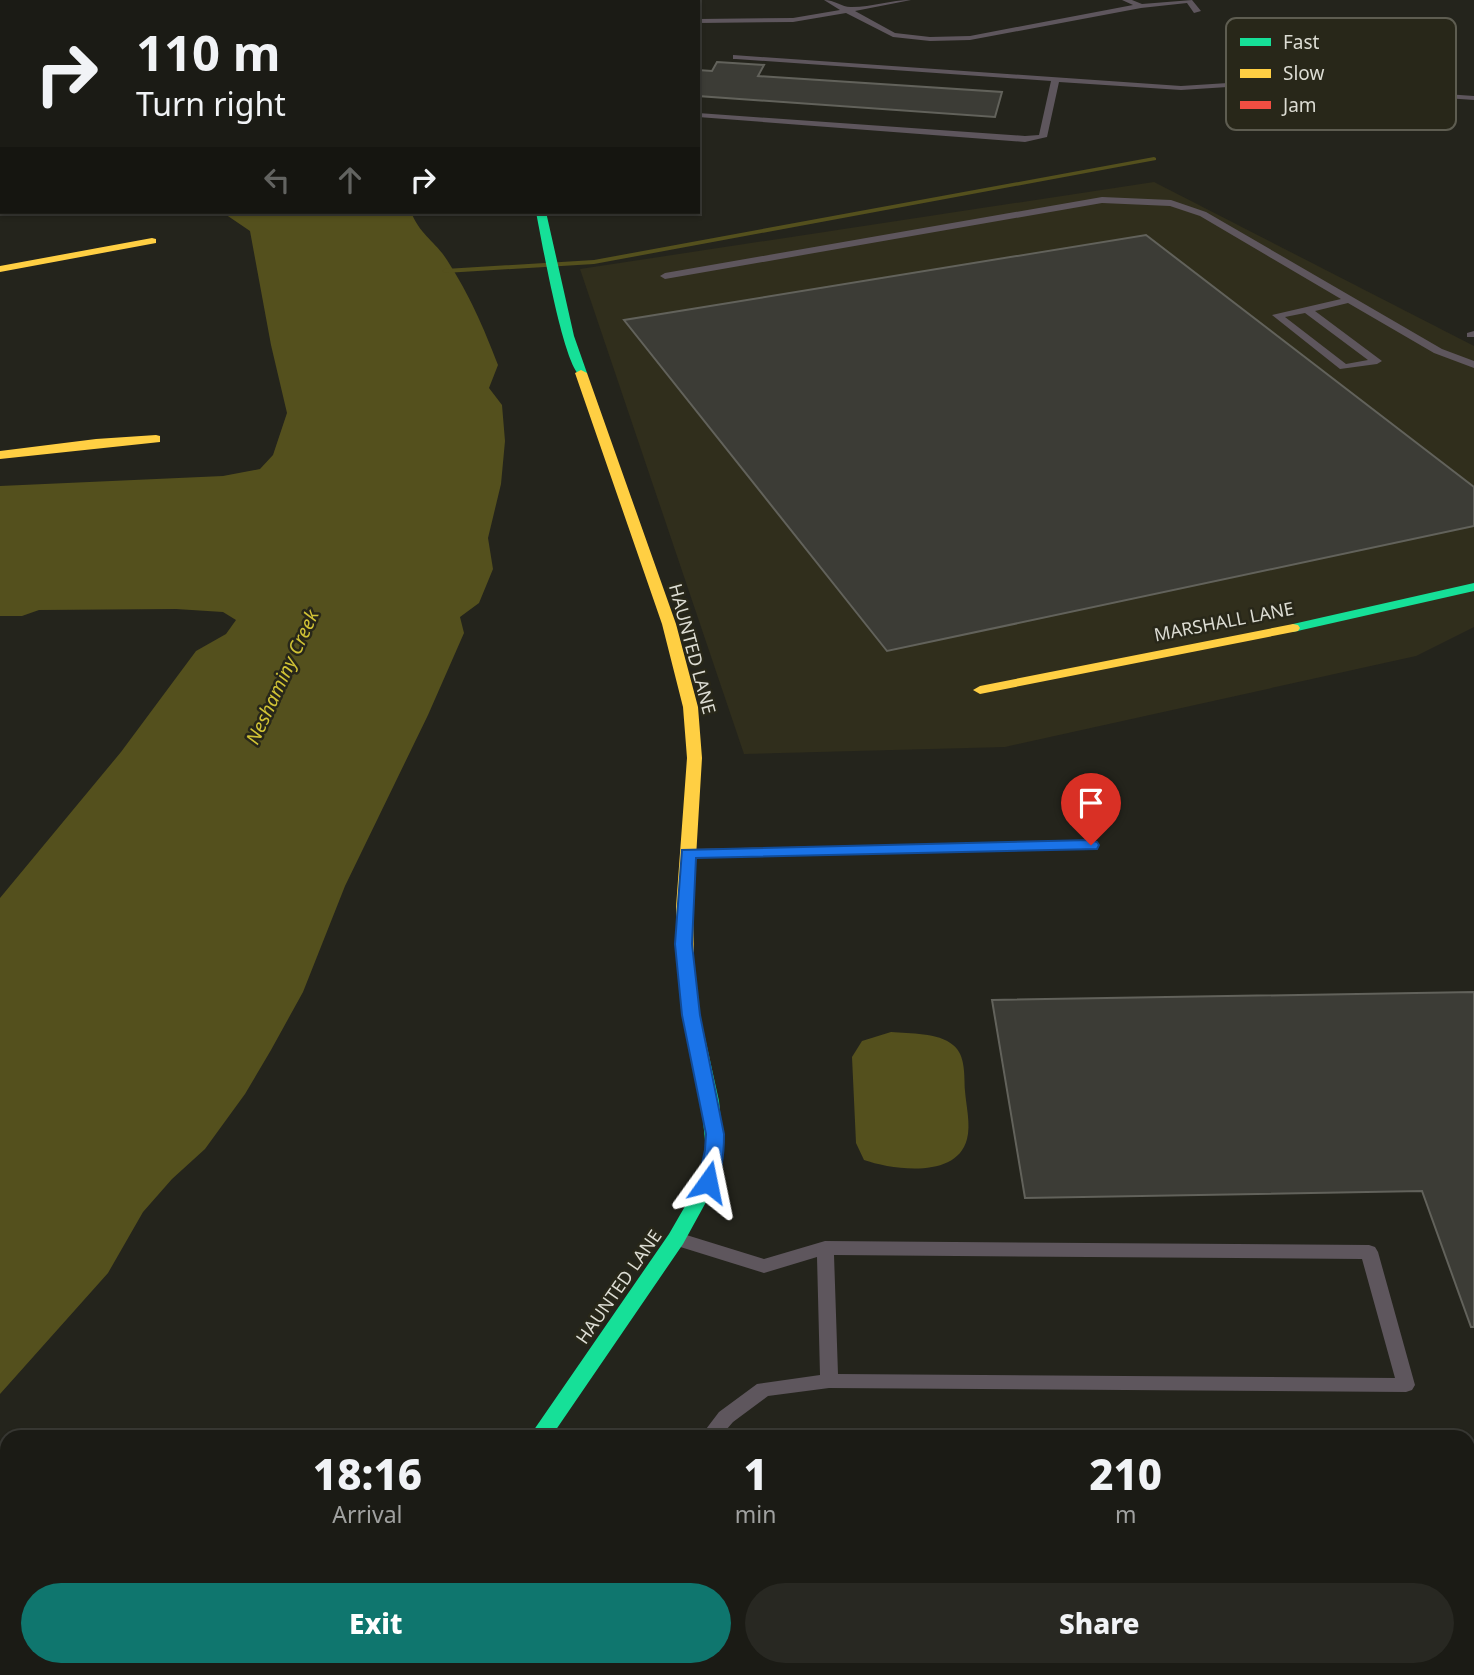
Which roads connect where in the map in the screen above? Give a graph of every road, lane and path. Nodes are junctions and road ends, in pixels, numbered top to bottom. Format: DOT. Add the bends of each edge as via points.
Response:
graph roads {
  1 [pos="828,0"];
  2 [pos="907,0"];
  3 [pos="1126,0"];
  4 [pos="1189,1"];
  5 [pos="1141,6"];
  6 [pos="847,11"];
  7 [pos="1197,11"];
  8 [pos="700,19"];
  9 [pos="736,57"];
  10 [pos="1055,80"];
  11 [pos="1226,85"];
  12 [pos="1456,97"];
  13 [pos="1474,98"];
  14 [pos="700,115"];
  15 [pos="542,214"];
  16 [pos="152,241"];
  17 [pos="0,269"];
  18 [pos="665,275"];
  19 [pos="1352,299"];
  20 [pos="1307,310"];
  21 [pos="1474,365"];
  22 [pos="156,439"];
  23 [pos="0,455"];
  24 [pos="1474,587"];
  25 [pos="980,690"];
  26 [pos="1091,845"];
  27 [pos="688,853"];
  28 [pos="676,1239"];
  29 [pos="825,1248"];
  30 [pos="829,1381"];
  31 [pos="544,1430"];
  32 [pos="715,1430"];
  1 -- 6 [label="lane"];
  2 -- 6 [label="lane"];
  3 -- 5 [label="lane"];
  4 -- 5 [label="lane"];
  4 -- 7 [label="lane"];
  5 -- 6 [label="lane" via="970,38 930,39 893,35"];
  6 -- 8 [label="lane" via="793,20"];
  9 -- 10 [label="lane"];
  10 -- 11 [label="lane" via="1181,88"];
  10 -- 14 [label="lane" via="1043,136 1025,139"];
  12 -- 13 [label="lane"];
  15 -- 27 [label="street, HAUNTED LANE" via="568,336 668,621 688,696 693,729"];
  16 -- 17 [label="street"];
  18 -- 19 [label="lane" via="1118,200 1171,203 1203,214"];
  19 -- 20 [label="lane"];
  19 -- 21 [label="lane" via="1438,351"];
  20 -- 20 [label="lane" via="1327,324 1377,361 1344,367 1277,315"];
  22 -- 23 [label="street"];
  24 -- 25 [label="street, MARSHALL LANE"];
  26 -- 27 [label="lane"];
  27 -- 28 [label="street, HAUNTED LANE" via="684,944 691,1015 710,1101 715,1150 708,1182"];
  28 -- 29 [label="lane" via="764,1266"];
  28 -- 31 [label="street, HAUNTED LANE"];
  29 -- 30 [label="lane"];
  29 -- 30 [label="lane" via="1369,1252 1406,1385"];
  30 -- 32 [label="lane" via="764,1388"];
}
